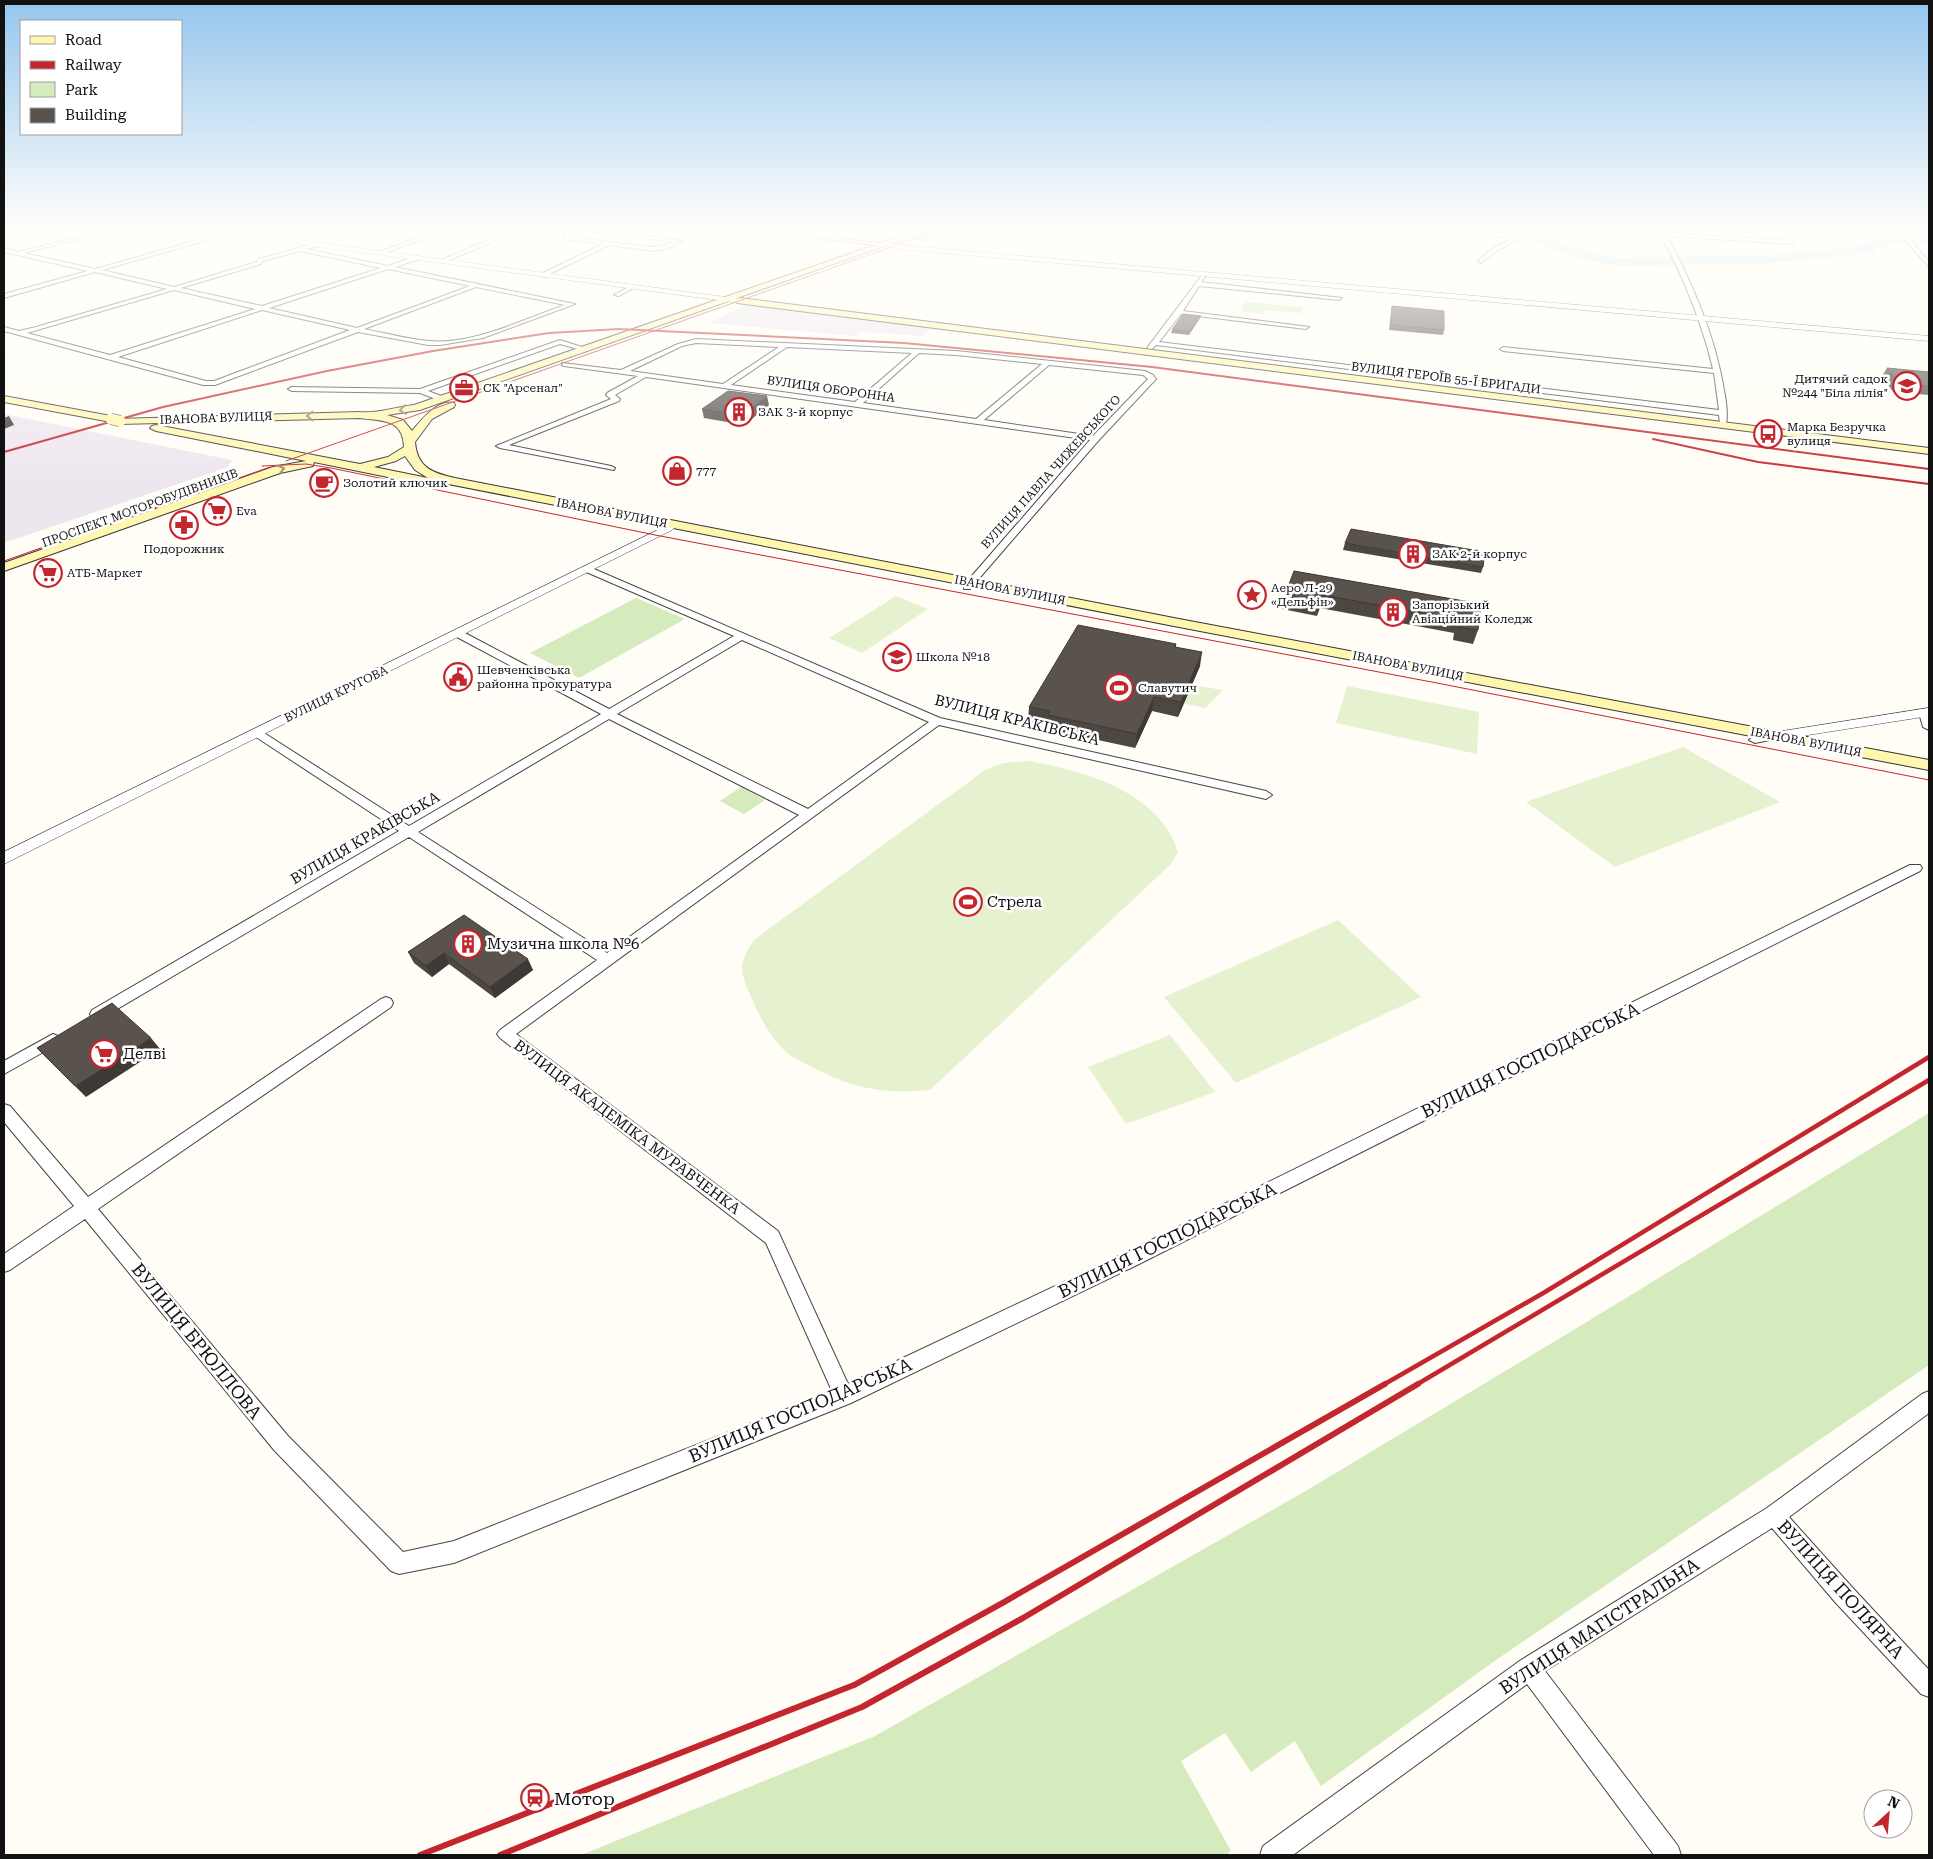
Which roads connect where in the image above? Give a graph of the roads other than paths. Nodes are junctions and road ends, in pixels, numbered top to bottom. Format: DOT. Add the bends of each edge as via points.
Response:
graph roads {
  1 [pos="92,314"];
  2 [pos="244,314"];
  3 [pos="287,314"];
  4 [pos="401,314"];
  5 [pos="545,314"];
  6 [pos="684,314"];
  7 [pos="704,314"];
  8 [pos="840,314"];
  9 [pos="1178,314"];
  10 [pos="1194,314"];
  11 [pos="1653,314"];
  12 [pos="1700,314"];
  13 [pos="1702,318"];
  14 [pos="1306,327"];
  15 [pos="4,329"];
  16 [pos="358,330"];
  17 [pos="18,332"];
  18 [pos="1929,339"];
  19 [pos="1154,343"];
  20 [pos="785,346"];
  21 [pos="585,349"];
  22 [pos="1503,349"];
  23 [pos="916,353"];
  24 [pos="1147,353"];
  25 [pos="112,357"];
  26 [pos="1047,363"];
  27 [pos="564,364"];
  28 [pos="1716,371"];
  29 [pos="622,372"];
  30 [pos="645,375"];
  31 [pos="725,386"];
  32 [pos="292,389"];
  33 [pos="422,391"];
  34 [pos="441,399"];
  35 [pos="4,400"];
  36 [pos="857,404"];
  37 [pos="1723,413"];
  38 [pos="358,415"];
  39 [pos="254,417"];
  40 [pos="116,420"];
  41 [pos="978,420"];
  42 [pos="1723,425"];
  43 [pos="198,437"];
  44 [pos="1095,439"];
  45 [pos="410,445"];
  46 [pos="270,451"];
  47 [pos="1929,451"];
  48 [pos="338,464"];
  49 [pos="356,467"];
  50 [pos="611,468"];
  51 [pos="668,528"];
  52 [pos="4,556"];
  53 [pos="4,567"];
  54 [pos="587,568"];
  55 [pos="969,585"];
  56 [pos="459,634"];
  57 [pos="742,636"];
  58 [pos="609,714"];
  59 [pos="1928,717"];
  60 [pos="937,721"];
  61 [pos="257,733"];
  62 [pos="1776,736"];
  63 [pos="1755,740"];
  64 [pos="1929,764"];
  65 [pos="1929,773"];
  66 [pos="1266,795"];
  67 [pos="808,814"];
  68 [pos="409,831"];
  69 [pos="4,860"];
  70 [pos="1915,868"];
  71 [pos="607,960"];
  72 [pos="386,1003"];
  73 [pos="87,1020"];
  74 [pos="61,1035"];
  75 [pos="4,1068"];
  76 [pos="4,1111"];
  77 [pos="86,1208"];
  78 [pos="4,1264"];
  79 [pos="844,1396"];
  80 [pos="1929,1400"];
  81 [pos="1774,1515"];
  82 [pos="399,1563"];
  83 [pos="1529,1668"];
  84 [pos="1929,1686"];
  85 [pos="1272,1855"];
  86 [pos="1669,1855"];
  1 -- 17 [label="street" via="37,330"];
  2 -- 25 [label="street"];
  3 -- 16 [label="street"];
  4 -- 16 [label="street"];
  5 -- 16 [label="street" via="481,337 440,344"];
  6 -- 21 [label="main road"];
  7 -- 27 [label="main road"];
  8 -- 24 [label="main road, ВУЛИЦЯ ГЕРОЇВ 55-Ї БРИГАДИ"];
  9 -- 19 [label="street"];
  10 -- 14 [label="street"];
  11 -- 13 [label="street"];
  12 -- 13 [label="street"];
  13 -- 18 [label="street"];
  13 -- 28 [label="street"];
  15 -- 17 [label="street"];
  16 -- 25 [label="street" via="220,382 206,383"];
  17 -- 25 [label="street"];
  19 -- 24 [label="street"];
  19 -- 37 [label="street"];
  20 -- 23 [label="street"];
  20 -- 29 [label="street" via="687,342"];
  20 -- 31 [label="street"];
  21 -- 33 [label="street" via="560,342"];
  21 -- 34 [label="main road"];
  22 -- 28 [label="street"];
  23 -- 26 [label="street"];
  23 -- 36 [label="street"];
  24 -- 42 [label="main road, ВУЛИЦЯ ГЕРОЇВ 55-Ї БРИГАДИ"];
  26 -- 41 [label="street"];
  26 -- 44 [label="street, ВУЛИЦЯ ПАВЛА ЧИЖЕВСЬКОГО" via="1151,376 1152,379"];
  27 -- 29 [label="street, ВУЛИЦЯ ОБОРОННА"];
  27 -- 45 [label="main road" via="439,410 428,417"];
  28 -- 37 [label="street"];
  29 -- 30 [label="street, ВУЛИЦЯ ОБОРОННА"];
  30 -- 31 [label="street, ВУЛИЦЯ ОБОРОННА"];
  30 -- 50 [label="street" via="610,395 616,399 500,446"];
  31 -- 36 [label="street, ВУЛИЦЯ ОБОРОННА"];
  32 -- 33 [label="street"];
  33 -- 34 [label="street"];
  34 -- 38 [label="main road, one-way" via="406,410"];
  35 -- 40 [label="main road, ІВАНОВА ВУЛИЦЯ"];
  36 -- 41 [label="street, ВУЛИЦЯ ОБОРОННА"];
  37 -- 42 [label="street"];
  38 -- 39 [label="main road, ІВАНОВА ВУЛИЦЯ, one-way"];
  38 -- 45 [label="main road, ІВАНОВА ВУЛИЦЯ" via="399,422 406,430"];
  39 -- 40 [label="main road, ІВАНОВА ВУЛИЦЯ"];
  39 -- 43 [label="main road" via="217,423"];
  40 -- 43 [label="main road, ІВАНОВА ВУЛИЦЯ"];
  41 -- 44 [label="street, ВУЛИЦЯ ОБОРОННА"];
  42 -- 47 [label="main road, ВУЛИЦЯ ГЕРОЇВ 55-Ї БРИГАДИ"];
  43 -- 46 [label="main road, ІВАНОВА ВУЛИЦЯ"];
  44 -- 55 [label="street, ВУЛИЦЯ ПАВЛА ЧИЖЕВСЬКОГО"];
  45 -- 49 [label="main road" via="392,459"];
  45 -- 55 [label="main road, ІВАНОВА ВУЛИЦЯ" via="414,460 430,475"];
  46 -- 48 [label="main road, ІВАНОВА ВУЛИЦЯ"];
  46 -- 52 [label="main road, ПРОСПЕКТ МОТОРОБУДІВНИКІВ" via="260,464 252,468"];
  48 -- 49 [label="main road, ІВАНОВА ВУЛИЦЯ"];
  53 -- 48 [label="main road, ПРОСПЕКТ МОТОРОБУДІВНИКІВ, one-way" via="277,470 306,464"];
  49 -- 51 [label="main road, ІВАНОВА ВУЛИЦЯ"];
  51 -- 54 [label="street, ВУЛИЦЯ КРУГОВА"];
  51 -- 55 [label="main road, ІВАНОВА ВУЛИЦЯ"];
  54 -- 56 [label="street, ВУЛИЦЯ КРУГОВА"];
  54 -- 57 [label="street, ВУЛИЦЯ КРАКІВСЬКА"];
  55 -- 62 [label="main road, ІВАНОВА ВУЛИЦЯ"];
  55 -- 63 [label="main road, ІВАНОВА ВУЛИЦЯ"];
  56 -- 58 [label="street"];
  56 -- 61 [label="street, ВУЛИЦЯ КРУГОВА"];
  57 -- 58 [label="street, ВУЛИЦЯ КРАКІВСЬКА"];
  57 -- 60 [label="street, ВУЛИЦЯ КРАКІВСЬКА"];
  58 -- 67 [label="street"];
  58 -- 68 [label="street, ВУЛИЦЯ КРАКІВСЬКА"];
  59 -- 62 [label="street"];
  60 -- 66 [label="street, ВУЛИЦЯ КРАКІВСЬКА"];
  60 -- 67 [label="street, ВУЛИЦЯ АКАДЕМІКА МУРАВЧЕНКА"];
  61 -- 68 [label="street"];
  61 -- 69 [label="street, ВУЛИЦЯ КРУГОВА"];
  62 -- 63 [label="street"];
  62 -- 64 [label="main road, ІВАНОВА ВУЛИЦЯ"];
  63 -- 65 [label="main road, ІВАНОВА ВУЛИЦЯ"];
  67 -- 71 [label="street, ВУЛИЦЯ АКАДЕМІКА МУРАВЧЕНКА"];
  68 -- 71 [label="street"];
  68 -- 73 [label="street, ВУЛИЦЯ КРАКІВСЬКА"];
  70 -- 79 [label="street, ВУЛИЦЯ ГОСПОДАРСЬКА" via="1130,1259"];
  71 -- 79 [label="street, ВУЛИЦЯ АКАДЕМІКА МУРАВЧЕНКА" via="505,1034 772,1237"];
  72 -- 77 [label="street"];
  74 -- 75 [label="street"];
  76 -- 77 [label="street, ВУЛИЦЯ БРЮЛЛОВА"];
  77 -- 78 [label="street"];
  77 -- 82 [label="street, ВУЛИЦЯ БРЮЛЛОВА" via="281,1444"];
  79 -- 82 [label="street, ВУЛИЦЯ ГОСПОДАРСЬКА" via="454,1552"];
  80 -- 81 [label="street, ВУЛИЦЯ МАГІСТРАЛЬНА"];
  81 -- 83 [label="street, ВУЛИЦЯ МАГІСТРАЛЬНА"];
  81 -- 84 [label="street, ВУЛИЦЯ ПОЛЯРНА"];
  83 -- 85 [label="street, ВУЛИЦЯ МАГІСТРАЛЬНА"];
  83 -- 86 [label="street"];
}
